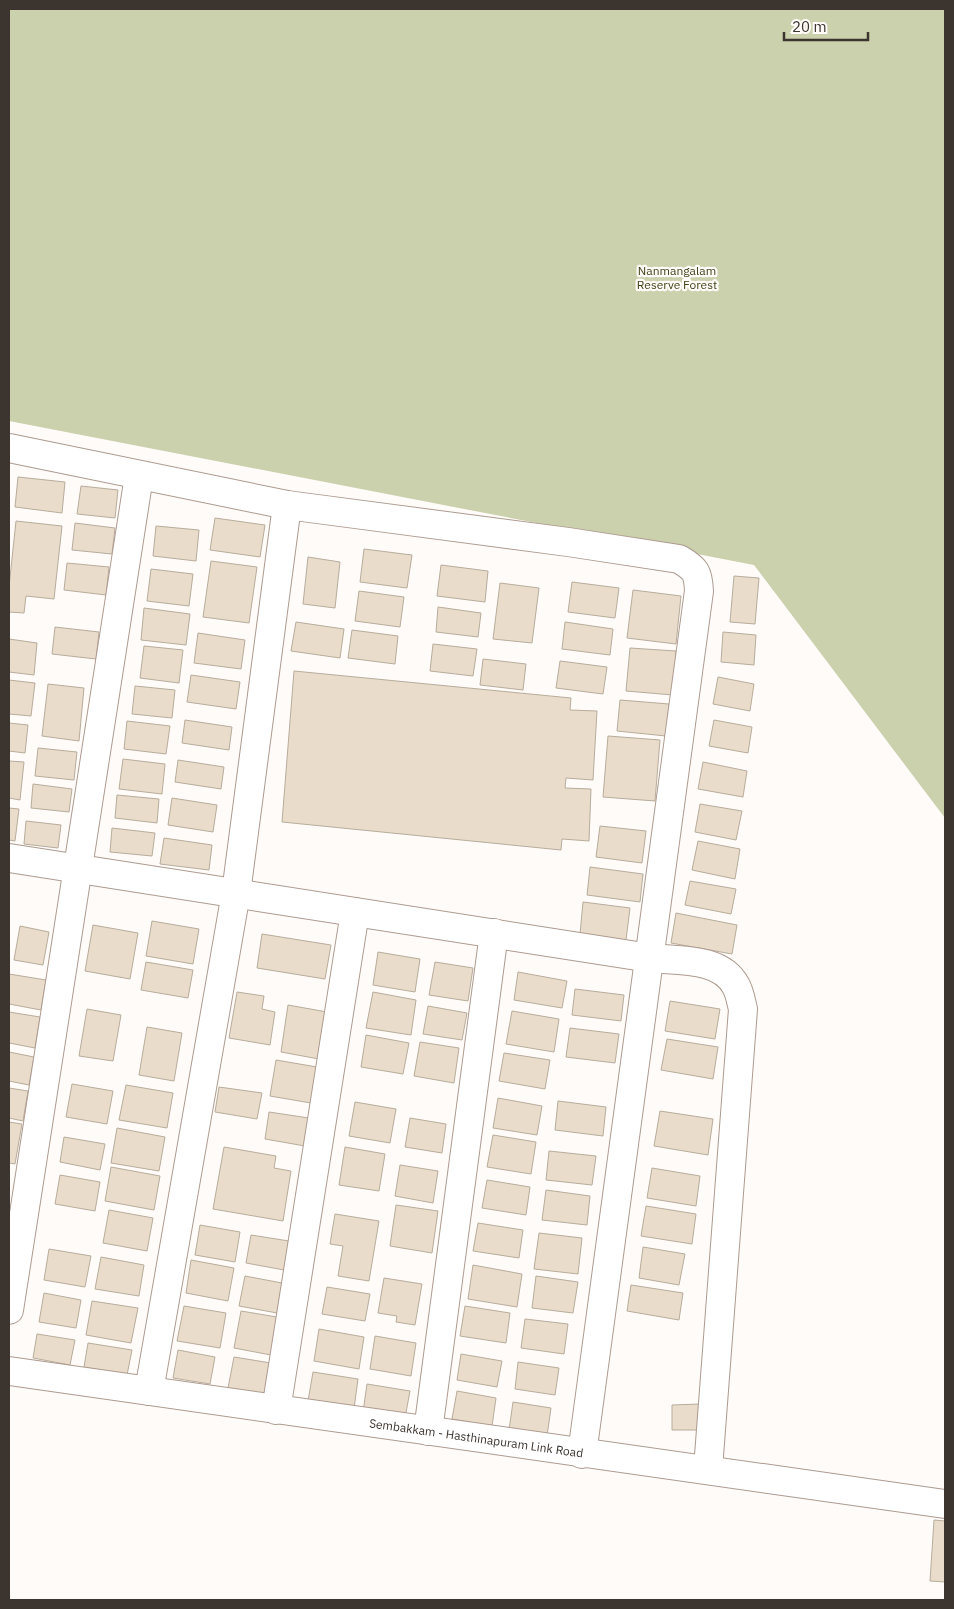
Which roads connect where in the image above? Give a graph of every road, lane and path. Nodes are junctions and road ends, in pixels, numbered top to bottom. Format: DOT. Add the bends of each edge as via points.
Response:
graph roads {
  1 [pos="9,448"];
  2 [pos="139,476"];
  3 [pos="287,505"];
  4 [pos="9,858"];
  5 [pos="77,869"];
  6 [pos="236,894"];
  7 [pos="355,912"];
  8 [pos="494,934"];
  9 [pos="650,958"];
  10 [pos="9,1310"];
  11 [pos="9,1371"];
  12 [pos="149,1392"];
  13 [pos="276,1410"];
  14 [pos="428,1431"];
  15 [pos="582,1454"];
  16 [pos="708,1468"];
  17 [pos="945,1504"];
  1 -- 2 [label="street"];
  2 -- 3 [label="street"];
  2 -- 5 [label="street"];
  3 -- 6 [label="street"];
  3 -- 9 [label="street" via="679,559 698,574 699,591"];
  4 -- 5 [label="street"];
  5 -- 6 [label="street"];
  5 -- 10 [label="street"];
  6 -- 7 [label="street"];
  6 -- 12 [label="street"];
  7 -- 8 [label="street"];
  7 -- 13 [label="street"];
  8 -- 9 [label="street"];
  8 -- 14 [label="street"];
  9 -- 15 [label="street"];
  9 -- 16 [label="street" via="708,964 726,972 736,987 743,1009"];
  11 -- 12 [label="street, Sembakkam - Hasthinapuram Link Road"];
  12 -- 13 [label="street, Sembakkam - Hasthinapuram Link Road"];
  13 -- 14 [label="street, Sembakkam - Hasthinapuram Link Road"];
  14 -- 15 [label="street, Sembakkam - Hasthinapuram Link Road"];
  15 -- 16 [label="street, Sembakkam - Hasthinapuram Link Road"];
  16 -- 17 [label="street, Sembakkam - Hasthinapuram Link Road"];
}
